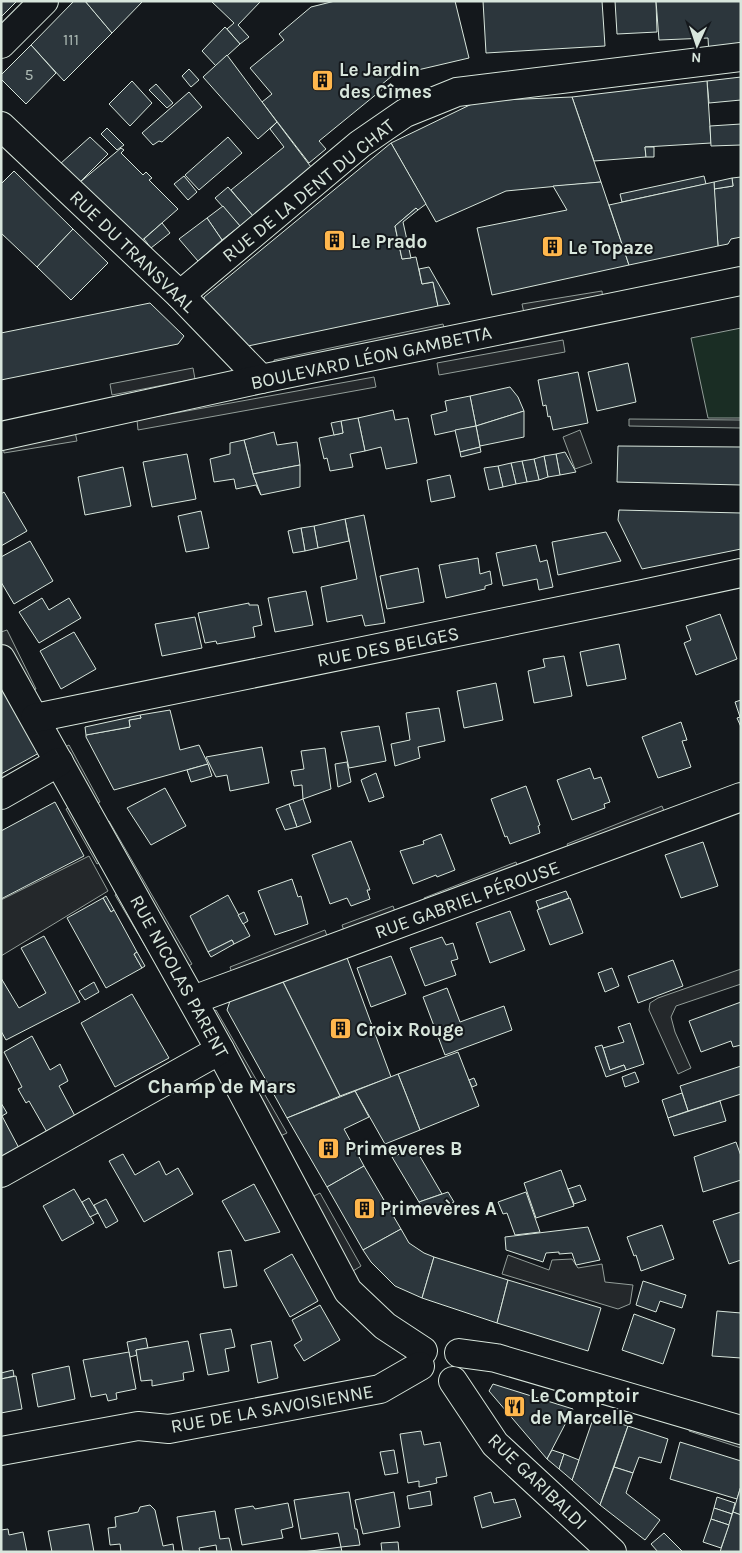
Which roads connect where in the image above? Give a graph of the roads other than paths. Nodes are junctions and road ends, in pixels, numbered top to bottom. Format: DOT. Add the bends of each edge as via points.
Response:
graph roads {
  1 [pos="44,1"];
  2 [pos="1,44"];
  3 [pos="741,57"];
  4 [pos="1,126"];
  5 [pos="741,282"];
  6 [pos="180,295"];
  7 [pos="261,379"];
  8 [pos="1,436"];
  9 [pos="741,573"];
  10 [pos="1,659"];
  11 [pos="35,718"];
  12 [pos="60,762"];
  13 [pos="1,794"];
  14 [pos="741,797"];
  15 [pos="193,1000"];
  16 [pos="220,1050"];
  17 [pos="1,1173"];
  18 [pos="459,1353"];
  19 [pos="422,1359"];
  20 [pos="453,1381"];
  21 [pos="741,1430"];
  22 [pos="1,1451"];
  23 [pos="612,1552"];
  1 -- 2 [label="street"];
  3 -- 6 [label="street, RUE DE LA DENT DU CHAT" via="457,92 405,113 360,144"];
  4 -- 6 [label="street, RUE DU TRANSVAAL"];
  5 -- 7 [label="street, BOULEVARD LÉON GAMBETTA"];
  6 -- 7 [label="street, RUE DU TRANSVAAL"];
  7 -- 8 [label="street, BOULEVARD LÉON GAMBETTA"];
  9 -- 11 [label="street, RUE DES BELGES"];
  10 -- 11 [label="street, RUE NICOLAS PARENT"];
  11 -- 12 [label="street, RUE NICOLAS PARENT"];
  12 -- 13 [label="street"];
  12 -- 15 [label="street, RUE NICOLAS PARENT"];
  14 -- 15 [label="street, RUE GABRIEL PÉROUSE"];
  15 -- 16 [label="street, RUE NICOLAS PARENT"];
  16 -- 17 [label="street"];
  16 -- 19 [label="street, RUE NICOLAS PARENT" via="348,1291"];
  18 -- 19 [label="street" via="449,1343 434,1343"];
  18 -- 20 [label="street" via="461,1371"];
  18 -- 21 [label="street" via="496,1358"];
  19 -- 20 [label="street" via="422,1373 426,1379 440,1384"];
  19 -- 22 [label="street, RUE DE LA SAVOISIENNE" via="380,1389 169,1429 138,1426"];
  20 -- 23 [label="street, RUE GARIBALDI" via="495,1444"];
}
